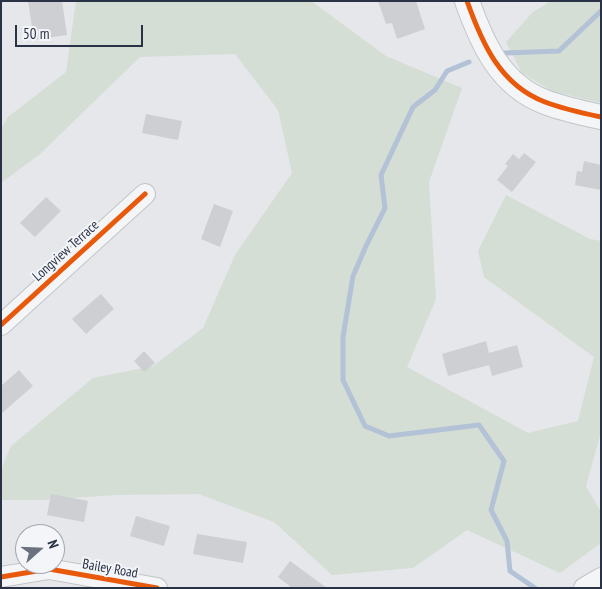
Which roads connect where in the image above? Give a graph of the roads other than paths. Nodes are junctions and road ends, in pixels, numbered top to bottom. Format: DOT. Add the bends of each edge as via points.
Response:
graph roads {
  1 [pos="467,1"];
  2 [pos="601,117"];
  3 [pos="146,194"];
  4 [pos="1,324"];
  5 [pos="1,577"];
  6 [pos="601,578"];
  7 [pos="157,588"];
  8 [pos="584,588"];
  1 -- 2 [label="street" via="494,61 515,84 543,101"];
  3 -- 4 [label="street, Longview Terrace"];
  5 -- 7 [label="street, Bailey Road" via="49,570"];
  6 -- 8 [label="street"];
}
